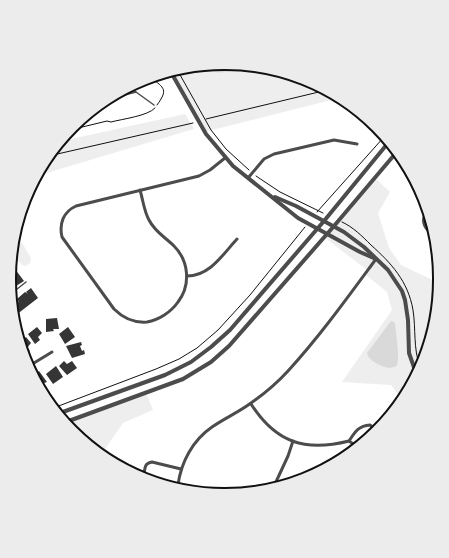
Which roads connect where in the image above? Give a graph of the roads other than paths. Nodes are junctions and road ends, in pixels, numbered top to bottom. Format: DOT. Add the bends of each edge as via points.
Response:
graph roads {
  1 [pos="174,77"];
  2 [pos="136,92"];
  3 [pos="127,94"];
  4 [pos="154,105"];
  5 [pos="357,144"];
  6 [pos="386,147"];
  7 [pos="393,156"];
  8 [pos="225,158"];
  9 [pos="248,178"];
  10 [pos="140,190"];
  11 [pos="271,196"];
  12 [pos="423,216"];
  13 [pos="324,221"];
  14 [pos="334,226"];
  15 [pos="318,228"];
  16 [pos="427,230"];
  17 [pos="328,233"];
  18 [pos="237,239"];
  19 [pos="376,258"];
  20 [pos="187,276"];
  21 [pos="26,282"];
  22 [pos="16,290"];
  23 [pos="52,352"];
  24 [pos="34,363"];
  25 [pos="414,366"];
  26 [pos="251,404"];
  27 [pos="64,412"];
  28 [pos="72,420"];
  29 [pos="372,426"];
  30 [pos="293,441"];
  31 [pos="349,441"];
  32 [pos="352,443"];
  33 [pos="181,469"];
  34 [pos="144,472"];
  35 [pos="278,480"];
  36 [pos="179,482"];
  1 -- 8 [label="street" via="199,124"];
  2 -- 3 [label="lane"];
  2 -- 4 [label="lane"];
  5 -- 9 [label="street" via="334,140 274,154 264,159"];
  6 -- 13 [label="street"];
  7 -- 14 [label="street"];
  8 -- 9 [label="street"];
  8 -- 10 [label="street" via="199,176"];
  9 -- 11 [label="street"];
  10 -- 20 [label="street" via="148,220 181,254"];
  10 -- 20 [label="street" via="71,208 62,222 62,237 114,309 128,319 153,321 167,313 182,296"];
  11 -- 13 [label="street"];
  11 -- 15 [label="street" via="298,218"];
  12 -- 16 [label="street"];
  13 -- 14 [label="street"];
  13 -- 15 [label="street"];
  14 -- 17 [label="street"];
  14 -- 19 [label="street" via="356,240"];
  15 -- 17 [label="street"];
  15 -- 27 [label="street" via="230,330 203,354 165,375"];
  17 -- 19 [label="street" via="360,252"];
  17 -- 28 [label="street" via="229,346 211,362 167,386"];
  18 -- 20 [label="street" via="210,269 196,276"];
  19 -- 25 [label="street" via="402,290 407,307 409,353"];
  19 -- 26 [label="street" via="295,362"];
  21 -- 22 [label="lane"];
  23 -- 24 [label="street"];
  26 -- 30 [label="street" via="266,424"];
  26 -- 33 [label="street" via="213,426 200,437"];
  29 -- 31 [label="street" via="365,425 355,430"];
  30 -- 31 [label="street" via="328,446"];
  30 -- 35 [label="street"];
  31 -- 32 [label="street"];
  33 -- 34 [label="street" via="149,462"];
  33 -- 36 [label="street"];
}
